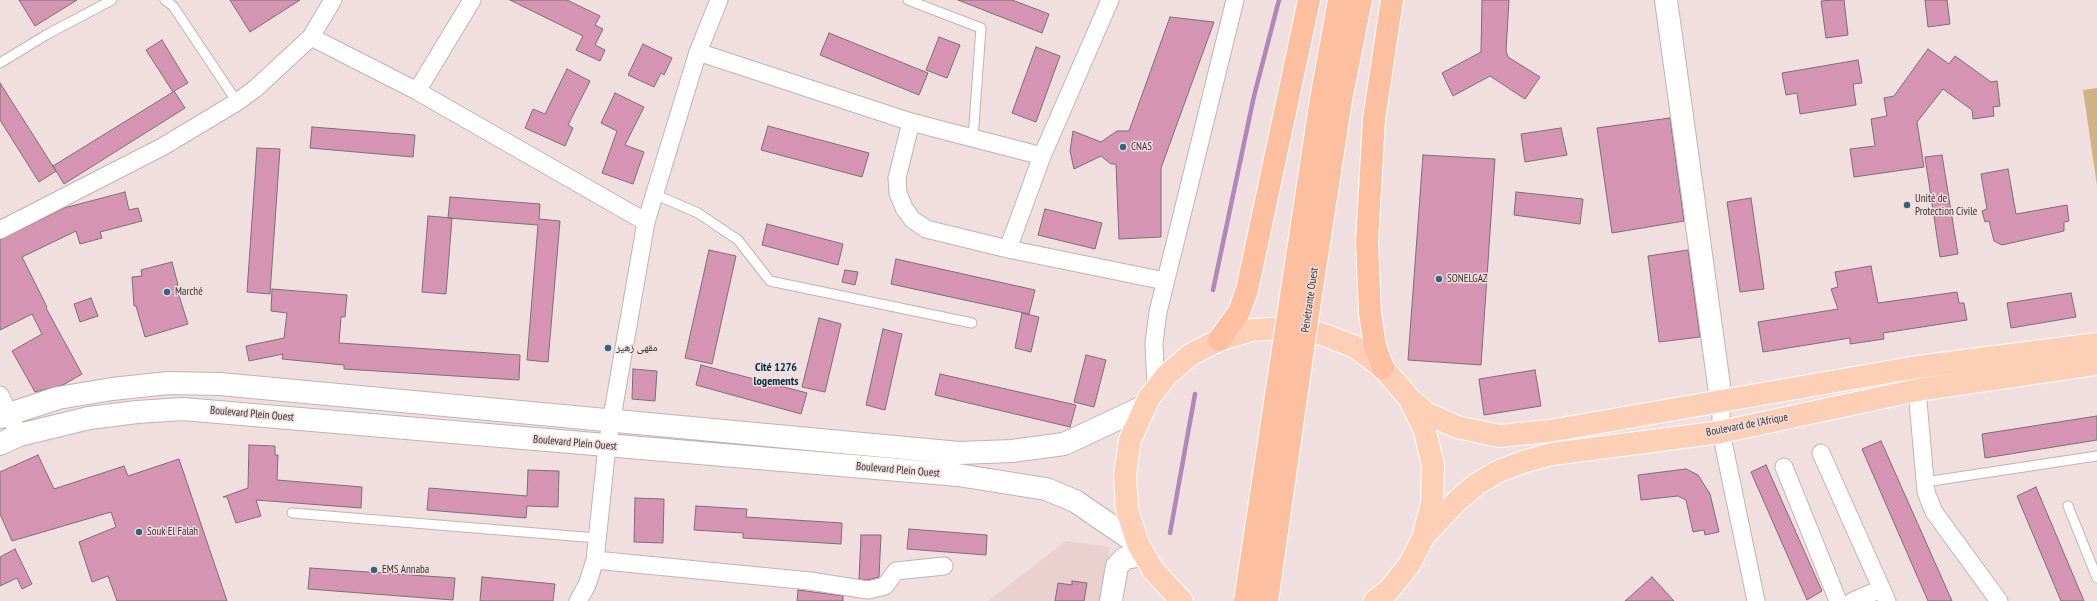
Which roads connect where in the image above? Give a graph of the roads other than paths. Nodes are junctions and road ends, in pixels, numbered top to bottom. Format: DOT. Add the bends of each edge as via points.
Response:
graph roads {
  1 [pos="112,0"];
  2 [pos="165,0"];
  3 [pos="333,0"];
  4 [pos="472,0"];
  5 [pos="719,0"];
  6 [pos="908,0"];
  7 [pos="1110,0"];
  8 [pos="1235,0"];
  9 [pos="1309,0"];
  10 [pos="1339,0"];
  11 [pos="1361,0"];
  12 [pos="1392,0"];
  13 [pos="1666,0"];
  14 [pos="311,37"];
  15 [pos="698,52"];
  16 [pos="0,63"];
  17 [pos="417,91"];
  18 [pos="237,102"];
  19 [pos="911,122"];
  20 [pos="973,138"];
  21 [pos="1042,156"];
  22 [pos="654,194"];
  23 [pos="646,222"];
  24 [pos="0,230"];
  25 [pos="1008,249"];
  26 [pos="1165,281"];
  27 [pos="1299,308"];
  28 [pos="972,323"];
  29 [pos="1219,340"];
  30 [pos="2097,344"];
  31 [pos="2097,364"];
  32 [pos="1917,367"];
  33 [pos="1383,368"];
  34 [pos="1156,389"];
  35 [pos="1917,390"];
  36 [pos="1409,398"];
  37 [pos="1721,400"];
  38 [pos="3,408"];
  39 [pos="1143,408"];
  40 [pos="611,421"];
  41 [pos="1721,432"];
  42 [pos="10,439"];
  43 [pos="607,446"];
  44 [pos="1821,453"];
  45 [pos="2097,456"];
  46 [pos="1784,467"];
  47 [pos="1925,482"];
  48 [pos="2068,506"];
  49 [pos="292,513"];
  50 [pos="597,538"];
  51 [pos="1423,538"];
  52 [pos="1141,550"];
  53 [pos="595,560"];
  54 [pos="944,566"];
  55 [pos="2097,578"];
  56 [pos="1884,595"];
  57 [pos="1172,599"];
  58 [pos="581,600"];
  59 [pos="1111,601"];
  60 [pos="1245,601"];
  61 [pos="1267,601"];
  62 [pos="1375,601"];
  63 [pos="1756,601"];
  64 [pos="1838,601"];
  65 [pos="1853,601"];
  66 [pos="1999,601"];
  1 -- 16 [label="lane"];
  2 -- 18 [label="lane" via="173,6"];
  3 -- 14 [label="street"];
  4 -- 17 [label="street"];
  5 -- 15 [label="street"];
  6 -- 20 [label="lane" via="981,28"];
  7 -- 21 [label="street"];
  8 -- 26 [label="street"];
  9 -- 29 [label="highway" via="1247,290 1239,312"];
  10 -- 27 [label="highway, Pénétrante Ouest" via="1321,99"];
  11 -- 27 [label="highway, Pénétrante Ouest"];
  12 -- 33 [label="highway" via="1374,119 1367,242 1370,313"];
  13 -- 37 [label="main road"];
  14 -- 17 [label="street"];
  14 -- 18 [label="street" via="256,88"];
  15 -- 19 [label="street"];
  15 -- 22 [label="street"];
  17 -- 23 [label="street"];
  18 -- 24 [label="street" via="162,147"];
  19 -- 20 [label="street"];
  19 -- 25 [label="street" via="897,178 898,193 912,219 926,229"];
  20 -- 21 [label="street"];
  21 -- 25 [label="street"];
  22 -- 23 [label="street"];
  22 -- 28 [label="lane" via="698,213 738,240 770,281"];
  23 -- 40 [label="street"];
  25 -- 26 [label="street"];
  26 -- 34 [label="street" via="1154,343"];
  27 -- 60 [label="highway, Pénétrante Ouest, bridge"];
  27 -- 61 [label="highway, Pénétrante Ouest, bridge"];
  29 -- 33 [label="main road" via="1252,330 1288,328 1308,331 1355,347"];
  29 -- 34 [label="main road" via="1178,365"];
  30 -- 32 [label="main road"];
  31 -- 35 [label="main road, Boulevard de l'Afrique"];
  32 -- 35 [label="street"];
  32 -- 37 [label="main road"];
  33 -- 36 [label="main road"];
  34 -- 39 [label="main road"];
  35 -- 41 [label="main road, Boulevard de l'Afrique"];
  35 -- 47 [label="street"];
  36 -- 37 [label="main road" via="1426,413 1457,427 1500,436 1549,431"];
  36 -- 51 [label="main road" via="1425,431 1433,466 1432,502"];
  37 -- 41 [label="street"];
  38 -- 40 [label="main road, Boulevard Plein Ouest" via="112,389 168,383 213,384"];
  38 -- 42 [label="street"];
  39 -- 40 [label="main road, Boulevard Plein Ouest" via="1064,444 981,452"];
  39 -- 52 [label="main road" via="1130,440 1125,475 1127,510"];
  40 -- 43 [label="street"];
  41 -- 51 [label="main road, Boulevard de l'Afrique" via="1552,454 1519,463 1477,484 1458,500"];
  41 -- 63 [label="street"];
  42 -- 43 [label="main road, Boulevard Plein Ouest" via="88,418 183,409"];
  43 -- 50 [label="street"];
  43 -- 52 [label="main road, Boulevard Plein Ouest" via="958,475 1046,489 1075,501"];
  44 -- 56 [label="street"];
  45 -- 47 [label="lane"];
  46 -- 64 [label="street"];
  47 -- 66 [label="street" via="1934,512"];
  48 -- 55 [label="lane"];
  49 -- 50 [label="lane"];
  50 -- 53 [label="street"];
  51 -- 62 [label="main road" via="1409,565 1389,590"];
  52 -- 57 [label="main road"];
  52 -- 59 [label="main road" via="1125,558 1117,566"];
  53 -- 54 [label="street" via="810,581 868,590 886,586 896,571"];
  53 -- 58 [label="street"];
  56 -- 65 [label="street"];
}
